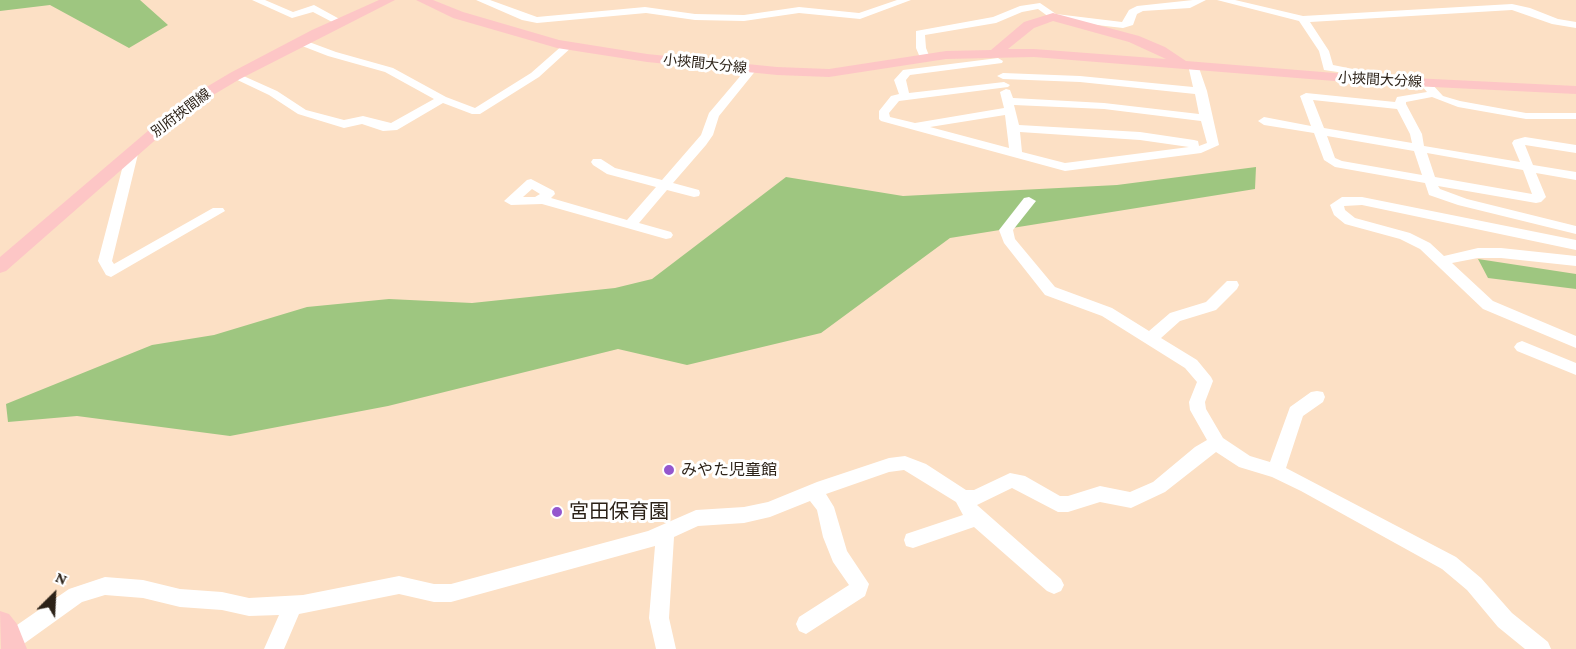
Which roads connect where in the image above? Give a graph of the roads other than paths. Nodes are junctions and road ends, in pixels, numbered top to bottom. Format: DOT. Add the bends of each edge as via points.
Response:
graph roads {
  1 [pos="257,0"];
  2 [pos="389,0"];
  3 [pos="426,0"];
  4 [pos="481,0"];
  5 [pos="906,0"];
  6 [pos="1202,0"];
  7 [pos="1222,0"];
  8 [pos="1055,17"];
  9 [pos="1303,19"];
  10 [pos="340,22"];
  11 [pos="1576,25"];
  12 [pos="301,42"];
  13 [pos="568,46"];
  14 [pos="997,57"];
  15 [pos="925,58"];
  16 [pos="1188,64"];
  17 [pos="752,69"];
  18 [pos="235,76"];
  19 [pos="1372,80"];
  20 [pos="1004,81"];
  21 [pos="1429,88"];
  22 [pos="1576,90"];
  23 [pos="1201,92"];
  24 [pos="905,97"];
  25 [pos="442,99"];
  26 [pos="1008,106"];
  27 [pos="1401,106"];
  28 [pos="1576,116"];
  29 [pos="1206,118"];
  30 [pos="1264,121"];
  31 [pos="912,127"];
  32 [pos="1013,128"];
  33 [pos="1319,131"];
  34 [pos="1209,146"];
  35 [pos="1419,148"];
  36 [pos="1576,148"];
  37 [pos="133,150"];
  38 [pos="1016,154"];
  39 [pos="597,162"];
  40 [pos="1528,168"];
  41 [pos="1576,176"];
  42 [pos="1429,180"];
  43 [pos="666,185"];
  44 [pos="694,194"];
  45 [pos="1540,197"];
  46 [pos="542,200"];
  47 [pos="1029,201"];
  48 [pos="218,211"];
  49 [pos="631,224"];
  50 [pos="1552,224"];
  51 [pos="1576,230"];
  52 [pos="666,235"];
  53 [pos="1576,245"];
  54 [pos="1442,261"];
  55 [pos="1576,261"];
  56 [pos="0,267"];
  57 [pos="1232,285"];
  58 [pos="1150,339"];
  59 [pos="1576,342"];
  60 [pos="1522,347"];
  61 [pos="1576,369"];
  62 [pos="1317,397"];
  63 [pos="1217,443"];
  64 [pos="1276,471"];
  65 [pos="813,490"];
  66 [pos="963,497"];
  67 [pos="977,518"];
  68 [pos="665,532"];
  69 [pos="913,540"];
  70 [pos="1054,585"];
  71 [pos="293,604"];
  72 [pos="806,624"];
  73 [pos="8,638"];
  74 [pos="274,649"];
  75 [pos="666,649"];
  76 [pos="1540,649"];
  1 -- 10 [label="street" via="292,15 314,8"];
  2 -- 10 [label="main road, 別府挾間線"];
  3 -- 13 [label="main road, 小挾間大分線" via="458,15"];
  4 -- 5 [label="street" via="537,20 645,10 695,17 744,18 799,10 861,16"];
  6 -- 8 [label="street" via="1190,5 1141,8 1123,25"];
  7 -- 9 [label="street"];
  8 -- 14 [label="main road" via="1029,25"];
  8 -- 15 [label="street" via="1040,6 1020,9 996,20 920,33"];
  8 -- 16 [label="main road, 小挾間大分線" via="1134,39"];
  9 -- 11 [label="street" via="1512,7"];
  9 -- 19 [label="street" via="1324,51 1328,68 1360,72"];
  10 -- 12 [label="main road, 別府挾間線"];
  12 -- 18 [label="main road, 別府挾間線"];
  12 -- 25 [label="street" via="389,70"];
  13 -- 17 [label="main road, 小挾間大分線"];
  13 -- 25 [label="street" via="535,75 476,112"];
  14 -- 15 [label="main road, 小挾間大分線"];
  14 -- 16 [label="main road, 小挾間大分線" via="1045,54"];
  14 -- 20 [label="street"];
  14 -- 24 [label="street" via="907,72 900,80"];
  15 -- 17 [label="main road, 小挾間大分線" via="829,73"];
  16 -- 19 [label="main road, 小挾間大分線"];
  16 -- 23 [label="street"];
  17 -- 43 [label="street" via="713,115 706,135"];
  18 -- 25 [label="street" via="273,93 302,112 344,124 363,120 393,127"];
  18 -- 37 [label="main road, 別府挾間線" via="178,111"];
  19 -- 21 [label="main road, 小挾間大分線"];
  20 -- 23 [label="street" via="1080,79"];
  20 -- 24 [label="street"];
  20 -- 26 [label="street"];
  21 -- 22 [label="main road, 小挾間大分線"];
  21 -- 27 [label="street" via="1401,99"];
  21 -- 28 [label="street" via="1447,101 1506,114"];
  23 -- 29 [label="street"];
  24 -- 31 [label="street" via="894,98 883,114 885,119"];
  26 -- 29 [label="street" via="1104,106"];
  26 -- 31 [label="street"];
  26 -- 32 [label="street"];
  27 -- 33 [label="street" via="1306,96"];
  27 -- 35 [label="street"];
  29 -- 34 [label="street" via="1213,145"];
  30 -- 33 [label="street"];
  31 -- 38 [label="street"];
  32 -- 34 [label="street" via="1140,136"];
  32 -- 38 [label="street"];
  33 -- 35 [label="street"];
  33 -- 42 [label="street" via="1330,160"];
  34 -- 38 [label="street" via="1065,167"];
  35 -- 40 [label="street"];
  35 -- 42 [label="street"];
  36 -- 40 [label="street" via="1518,143"];
  37 -- 48 [label="street" via="105,261 111,272"];
  37 -- 56 [label="main road, 別府挾間線"];
  39 -- 43 [label="street" via="611,171"];
  40 -- 41 [label="street"];
  40 -- 45 [label="street"];
  42 -- 45 [label="street"];
  42 -- 50 [label="street" via="1439,194"];
  43 -- 44 [label="street"];
  43 -- 49 [label="street"];
  45 -- 50 [label="street"];
  46 -- 49 [label="street"];
  47 -- 58 [label="street" via="1006,230 1009,240 1050,291 1107,312"];
  49 -- 52 [label="street"];
  50 -- 51 [label="street"];
  53 -- 54 [label="street" via="1362,201 1342,201 1336,205 1350,221 1411,238"];
  54 -- 55 [label="street" via="1500,253"];
  54 -- 59 [label="street" via="1488,305"];
  57 -- 58 [label="street" via="1211,306 1175,317"];
  58 -- 63 [label="street" via="1191,364 1205,381 1198,410"];
  60 -- 61 [label="street"];
  62 -- 64 [label="street" via="1296,412"];
  63 -- 64 [label="street" via="1245,462"];
  63 -- 66 [label="street" via="1159,487 1131,500 1100,494 1058,504 1010,480 976,498"];
  64 -- 76 [label="street" via="1449,563"];
  65 -- 66 [label="street" via="905,463"];
  65 -- 68 [label="street" via="770,509 696,518"];
  65 -- 72 [label="street" via="825,507 840,556 859,584 858,590"];
  66 -- 67 [label="street"];
  67 -- 69 [label="street"];
  67 -- 70 [label="street"];
  68 -- 71 [label="street" via="451,593 399,585"];
  68 -- 75 [label="street" via="659,618"];
  71 -- 73 [label="street" via="249,607 222,600 99,586 76,595"];
  71 -- 74 [label="street"];
}
